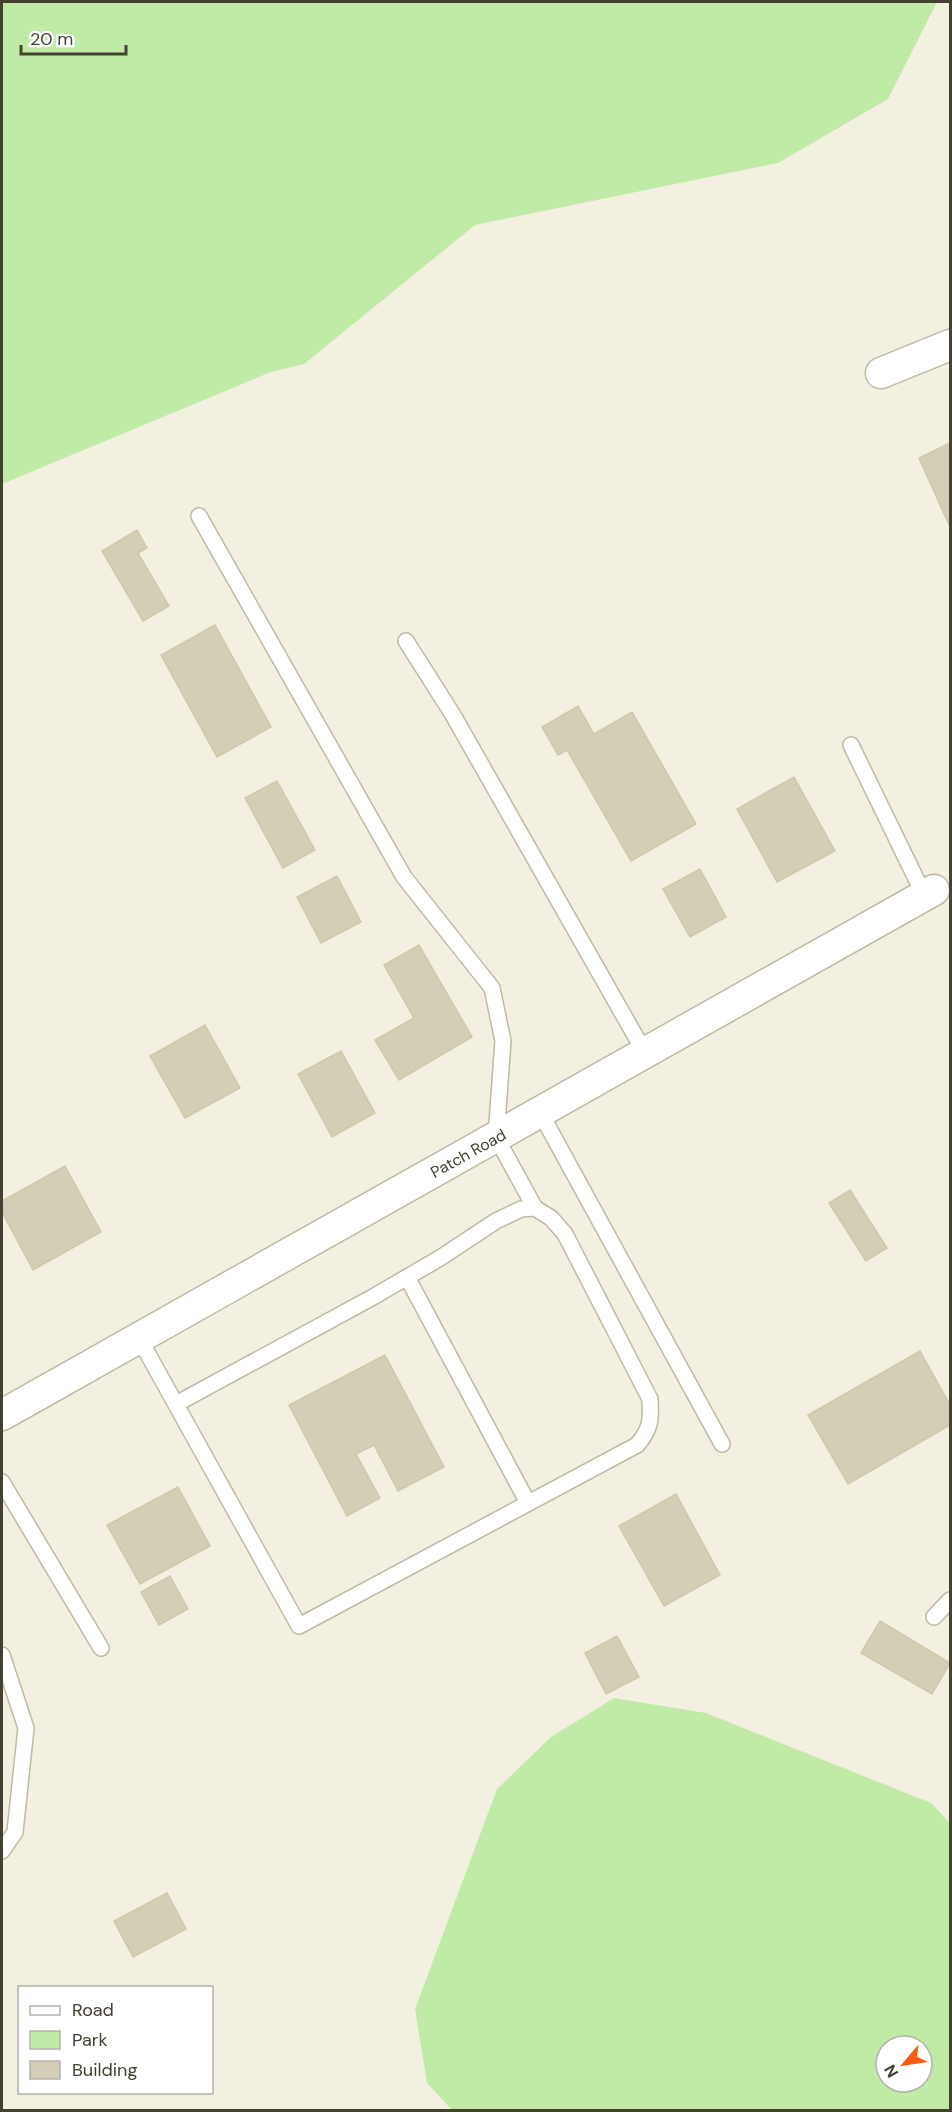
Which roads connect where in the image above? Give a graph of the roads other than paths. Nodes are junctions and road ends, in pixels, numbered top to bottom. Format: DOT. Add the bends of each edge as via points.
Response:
graph roads {
  1 [pos="951,345"];
  2 [pos="881,372"];
  3 [pos="199,516"];
  4 [pos="406,640"];
  5 [pos="851,745"];
  6 [pos="929,893"];
  7 [pos="645,1053"];
  8 [pos="540,1112"];
  9 [pos="496,1137"];
  10 [pos="535,1208"];
  11 [pos="407,1277"];
  12 [pos="139,1338"];
  13 [pos="176,1404"];
  14 [pos="2,1416"];
  15 [pos="722,1444"];
  16 [pos="2,1482"];
  17 [pos="528,1503"];
  18 [pos="951,1600"];
  19 [pos="934,1617"];
  20 [pos="101,1648"];
  21 [pos="2,1655"];
  22 [pos="2,1851"];
  1 -- 2 [label="street"];
  3 -- 9 [label="lane" via="404,877 492,988 503,1041"];
  4 -- 7 [label="lane" via="453,715"];
  5 -- 6 [label="lane"];
  6 -- 7 [label="street, Patch Road"];
  7 -- 8 [label="street, Patch Road"];
  8 -- 9 [label="street, Patch Road"];
  8 -- 15 [label="lane"];
  9 -- 10 [label="lane"];
  9 -- 12 [label="street, Patch Road"];
  10 -- 11 [label="lane" via="521,1209 496,1221"];
  10 -- 17 [label="lane" via="565,1234 650,1399 651,1418 647,1434 637,1445"];
  11 -- 13 [label="lane"];
  11 -- 17 [label="lane"];
  12 -- 13 [label="lane"];
  12 -- 14 [label="street, Patch Road"];
  13 -- 17 [label="lane" via="299,1626"];
  16 -- 20 [label="lane"];
  18 -- 19 [label="lane"];
  21 -- 22 [label="lane" via="26,1728 15,1832"];
}
